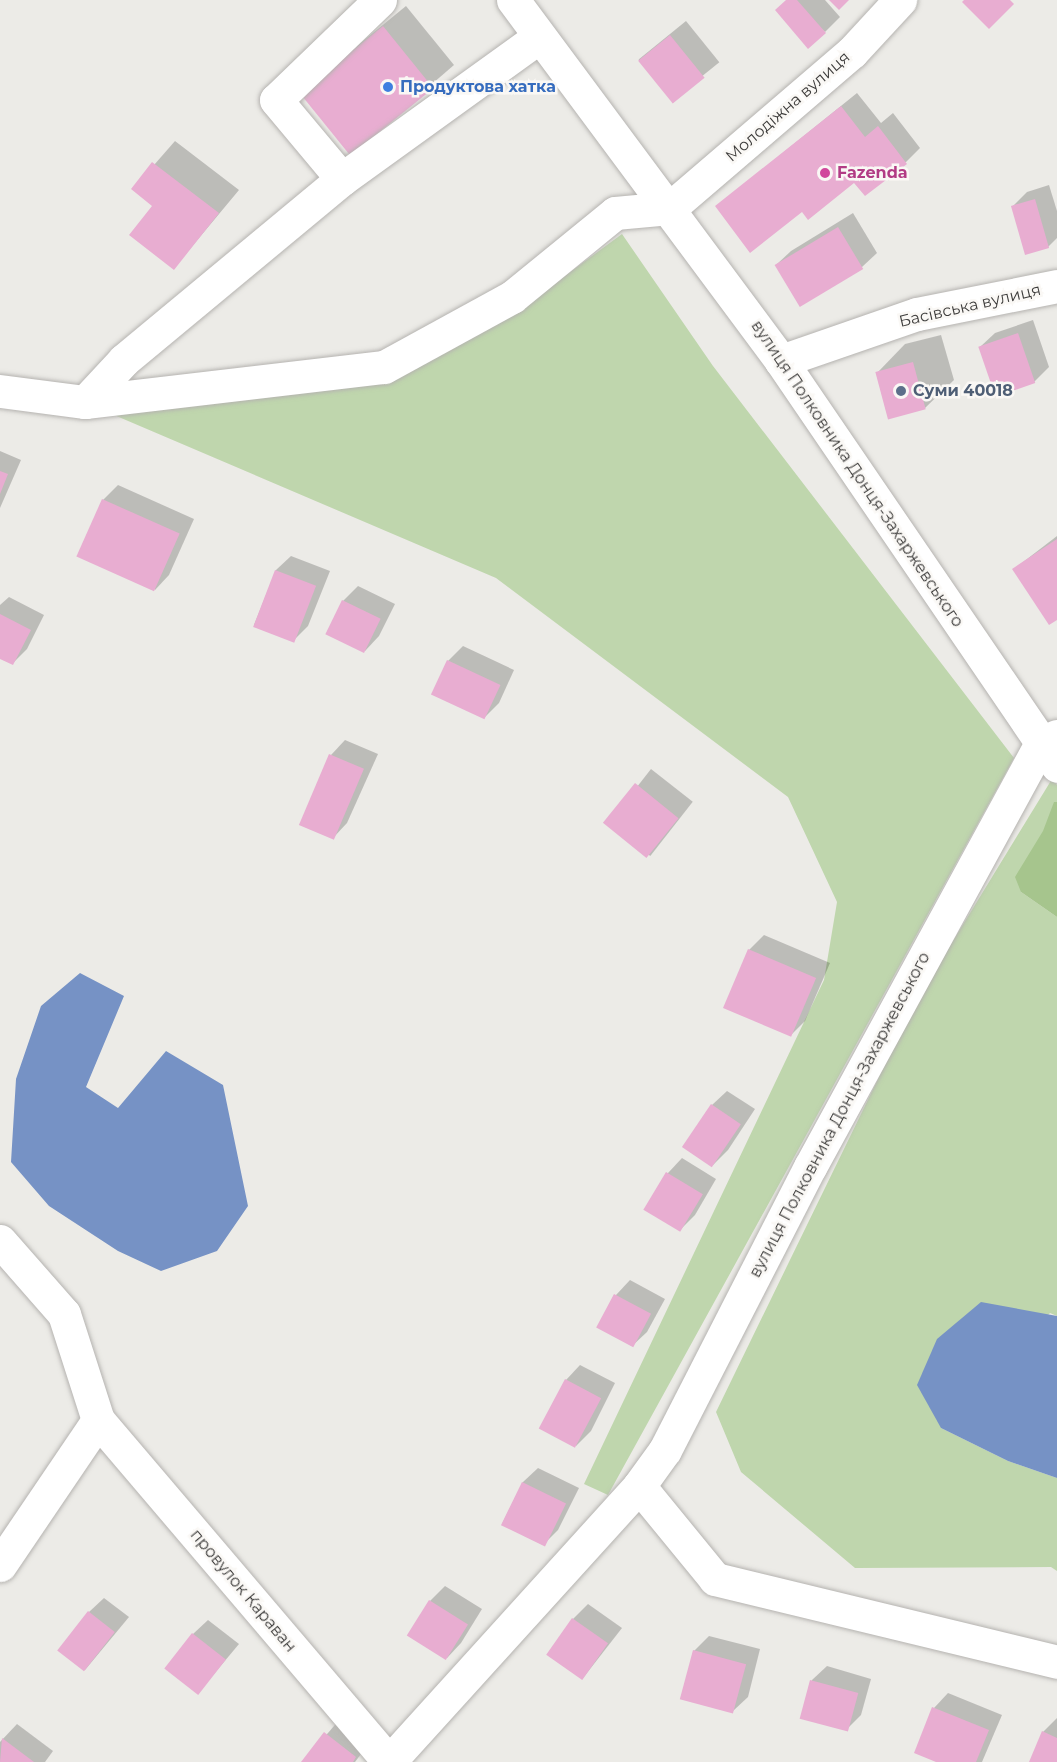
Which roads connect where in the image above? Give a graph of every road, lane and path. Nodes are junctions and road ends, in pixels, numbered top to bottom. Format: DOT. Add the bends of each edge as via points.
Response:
graph roads {
  1 [pos="381,0"];
  2 [pos="513,0"];
  3 [pos="900,0"];
  4 [pos="540,37"];
  5 [pos="342,179"];
  6 [pos="670,208"];
  7 [pos="1057,286"];
  8 [pos="781,361"];
  9 [pos="0,391"];
  10 [pos="85,402"];
  11 [pos="1052,748"];
  12 [pos="0,1241"];
  13 [pos="98,1419"];
  14 [pos="639,1486"];
  15 [pos="0,1565"];
  16 [pos="1057,1662"];
  17 [pos="389,1762"];
  1 -- 5 [label="street" via="276,100"];
  2 -- 4 [label="street, вулиця Полковника Донця-Захаржевського"];
  3 -- 6 [label="street, Молодіжна вулиця" via="852,52"];
  4 -- 5 [label="street"];
  4 -- 6 [label="street, вулиця Полковника Донця-Захаржевського"];
  5 -- 10 [label="street" via="124,360"];
  6 -- 8 [label="street, вулиця Полковника Донця-Захаржевського"];
  6 -- 10 [label="street" via="615,213 512,297 384,367"];
  7 -- 8 [label="street, Басівська вулиця" via="917,314"];
  8 -- 11 [label="street, вулиця Полковника Донця-Захаржевського"];
  9 -- 10 [label="street"];
  11 -- 14 [label="street, вулиця Полковника Донця-Захаржевського" via="810,1167 665,1449"];
  12 -- 13 [label="street, провулок Караван" via="64,1314"];
  13 -- 15 [label="street"];
  13 -- 17 [label="street, провулок Караван"];
  14 -- 16 [label="street" via="715,1579"];
  14 -- 17 [label="street, вулиця Полковника Донця-Захаржевського"];
}
